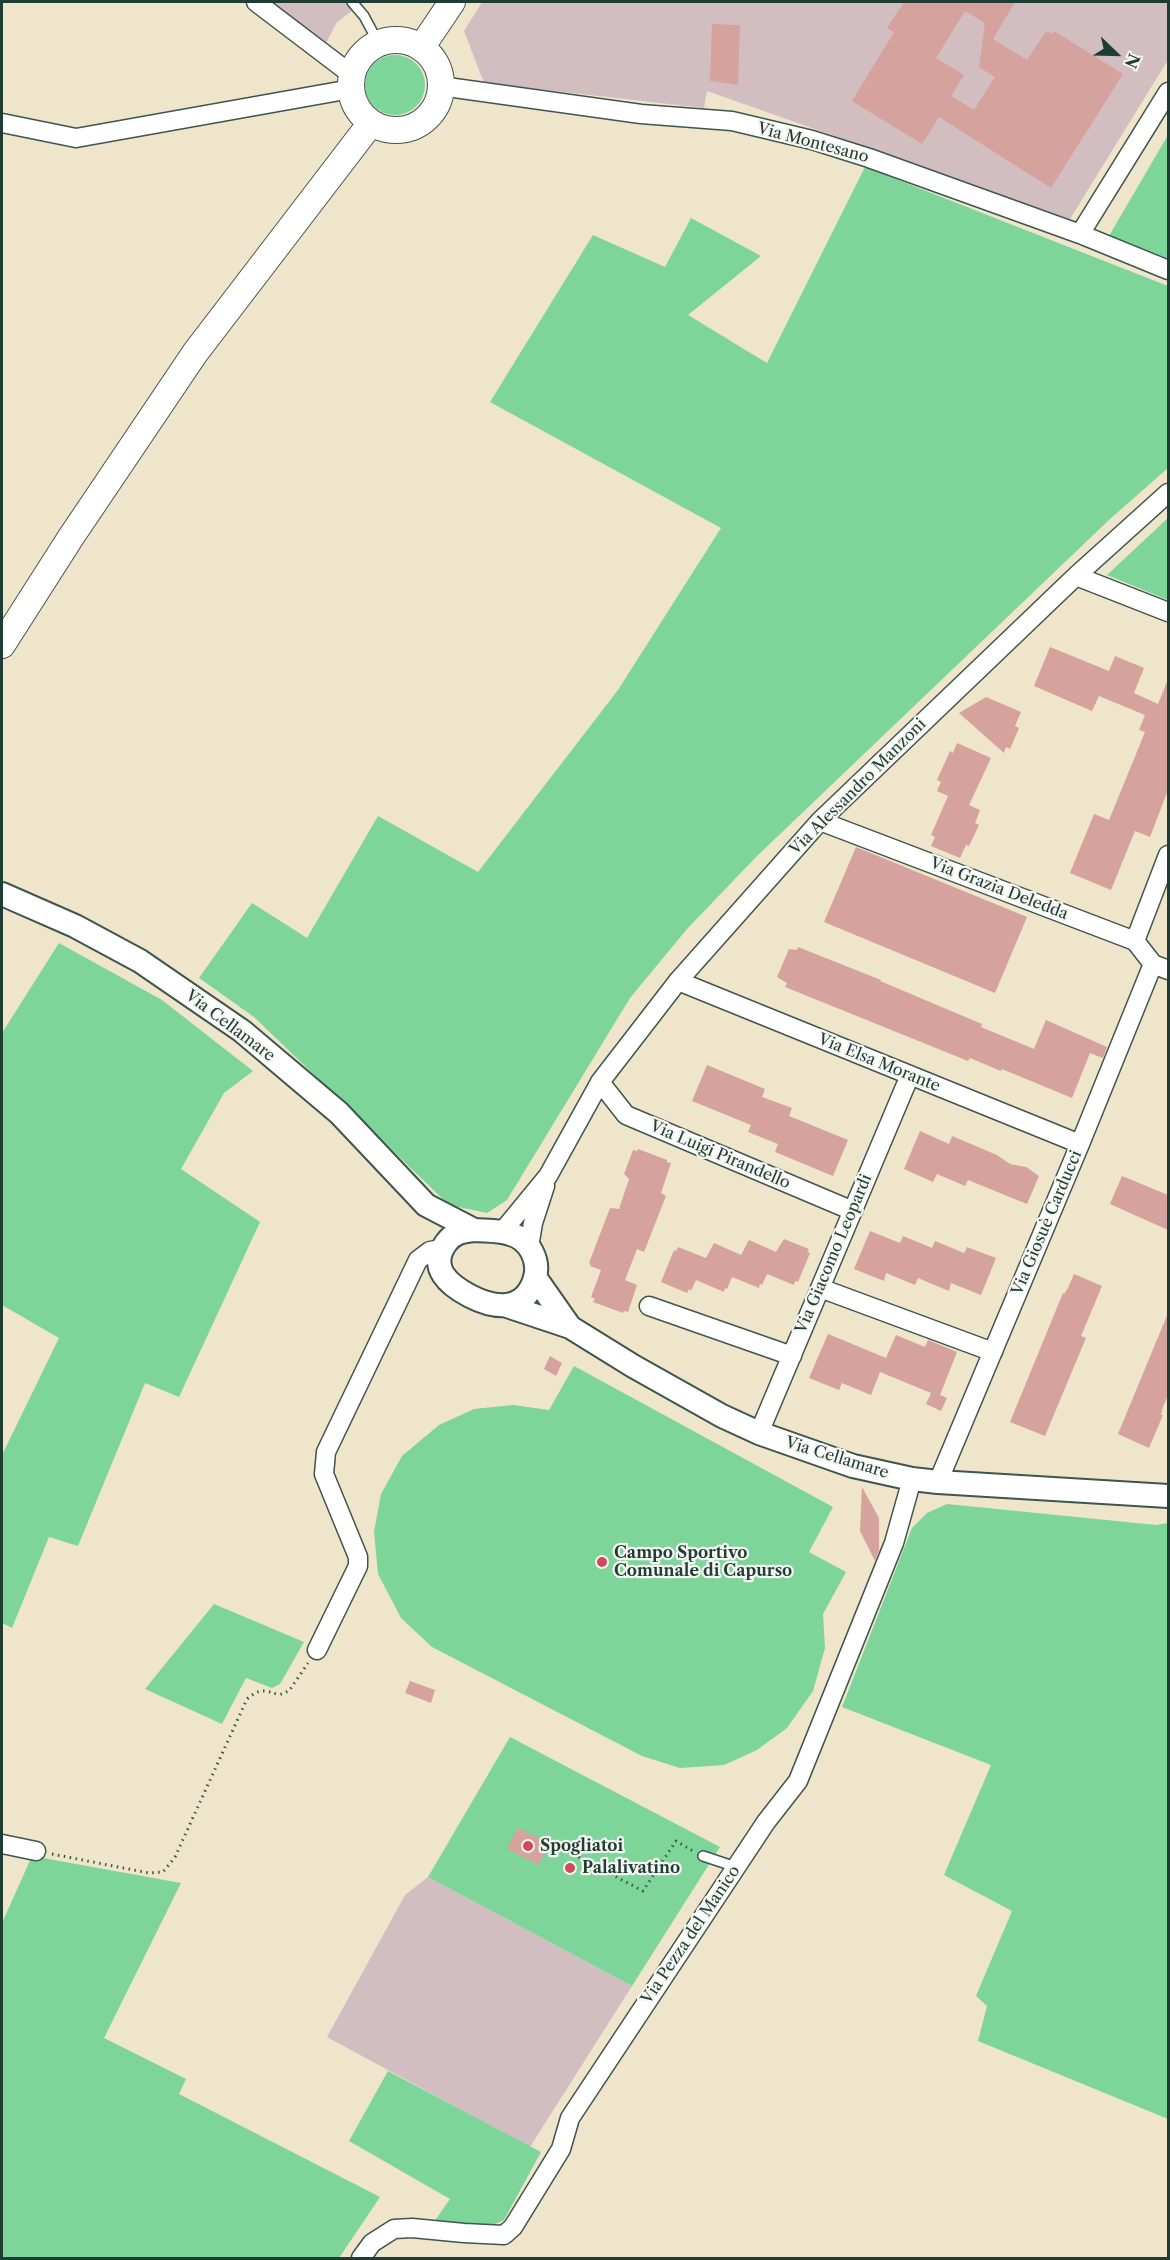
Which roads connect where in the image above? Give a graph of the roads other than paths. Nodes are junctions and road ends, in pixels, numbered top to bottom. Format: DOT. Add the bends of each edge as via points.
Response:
graph roads {
  1 [pos="256,2"];
  2 [pos="352,2"];
  3 [pos="452,2"];
  4 [pos="379,44"];
  5 [pos="421,48"];
  6 [pos="352,82"];
  7 [pos="440,86"];
  8 [pos="1168,92"];
  9 [pos="2,123"];
  10 [pos="371,123"];
  11 [pos="1080,234"];
  12 [pos="1168,270"];
  13 [pos="1168,493"];
  14 [pos="1076,576"];
  15 [pos="1168,612"];
  16 [pos="2,645"];
  17 [pos="820,821"];
  18 [pos="1168,855"];
  19 [pos="2,894"];
  20 [pos="1135,941"];
  21 [pos="1161,967"];
  22 [pos="678,981"];
  23 [pos="910,1075"];
  24 [pos="600,1082"];
  25 [pos="1080,1144"];
  26 [pos="548,1176"];
  27 [pos="426,1205"];
  28 [pos="852,1211"];
  29 [pos="474,1230"];
  30 [pos="502,1232"];
  31 [pos="529,1247"];
  32 [pos="442,1260"];
  33 [pos="536,1277"];
  34 [pos="820,1288"];
  35 [pos="507,1306"];
  36 [pos="649,1306"];
  37 [pos="570,1327"];
  38 [pos="993,1352"];
  39 [pos="792,1356"];
  40 [pos="759,1433"];
  41 [pos="912,1479"];
  42 [pos="938,1482"];
  43 [pos="1168,1496"];
  44 [pos="317,1650"];
  45 [pos="2,1844"];
  46 [pos="36,1851"];
  47 [pos="703,1856"];
  48 [pos="736,1867"];
  49 [pos="361,2259"];
  1 -- 6 [label="street"];
  2 -- 4 [label="lane"];
  3 -- 5 [label="main road"];
  4 -- 5 [label="main road" via="397,40"];
  4 -- 6 [label="main road" via="356,63"];
  5 -- 7 [label="main road" via="436,64"];
  6 -- 9 [label="street" via="76,138"];
  6 -- 10 [label="main road" via="359,111"];
  7 -- 10 [label="main road" via="435,106 417,125 397,130"];
  7 -- 11 [label="street, Via Montesano" via="641,114 732,121 869,158"];
  8 -- 11 [label="street"];
  10 -- 16 [label="main road" via="195,353"];
  11 -- 12 [label="street, Via Montesano"];
  13 -- 14 [label="street, Via Alessandro Manzoni"];
  14 -- 15 [label="street"];
  14 -- 17 [label="street, Via Alessandro Manzoni"];
  17 -- 20 [label="street, Via Grazia Deledda"];
  17 -- 22 [label="street, Via Alessandro Manzoni"];
  18 -- 20 [label="street"];
  19 -- 27 [label="street, Via Cellamare" via="75,926 140,961 242,1031 339,1113"];
  20 -- 21 [label="street"];
  21 -- 25 [label="street, Via Giosuè Carducci"];
  22 -- 23 [label="street, Via Elsa Morante"];
  22 -- 24 [label="street, Via Alessandro Manzoni"];
  23 -- 25 [label="street, Via Elsa Morante"];
  23 -- 28 [label="street, Via Giacomo Leopardi"];
  24 -- 26 [label="street, Via Alessandro Manzoni"];
  24 -- 28 [label="street, Via Luigi Pirandello" via="626,1115"];
  25 -- 38 [label="street, Via Giosuè Carducci"];
  26 -- 30 [label="street, Via Alessandro Manzoni"];
  26 -- 31 [label="street, Via Alessandro Manzoni"];
  27 -- 29 [label="street, Via Cellamare"];
  27 -- 32 [label="street, Via Cellamare"];
  28 -- 34 [label="street, Via Giacomo Leopardi"];
  29 -- 30 [label="street, Via Cellamare"];
  29 -- 32 [label="street, Via Cellamare" via="450,1238"];
  30 -- 31 [label="street, Via Cellamare" via="513,1234"];
  31 -- 33 [label="street, Via Cellamare" via="535,1256"];
  32 -- 35 [label="street, Via Cellamare" via="445,1279 459,1290 486,1304"];
  32 -- 44 [label="street" via="430,1251 418,1260 326,1452 324,1474 358,1557 358,1566"];
  33 -- 35 [label="street" via="525,1296"];
  33 -- 37 [label="street, Via Cellamare"];
  34 -- 38 [label="street"];
  34 -- 39 [label="street, Via Giacomo Leopardi"];
  35 -- 37 [label="street, Via Cellamare"];
  36 -- 39 [label="street"];
  37 -- 40 [label="street, Via Cellamare"];
  38 -- 42 [label="street, Via Giosuè Carducci"];
  39 -- 40 [label="street, Via Giacomo Leopardi"];
  40 -- 41 [label="street, Via Cellamare" via="853,1466"];
  41 -- 42 [label="street, Via Cellamare"];
  41 -- 48 [label="street, Via Pezza del Manico" via="894,1543 798,1781"];
  42 -- 43 [label="street, Via Cellamare"];
  45 -- 46 [label="street"];
  47 -- 48 [label="lane"];
  48 -- 49 [label="street, Via Pezza del Manico" via="570,2118 561,2149 513,2227 504,2235 394,2229 372,2243"];
}
